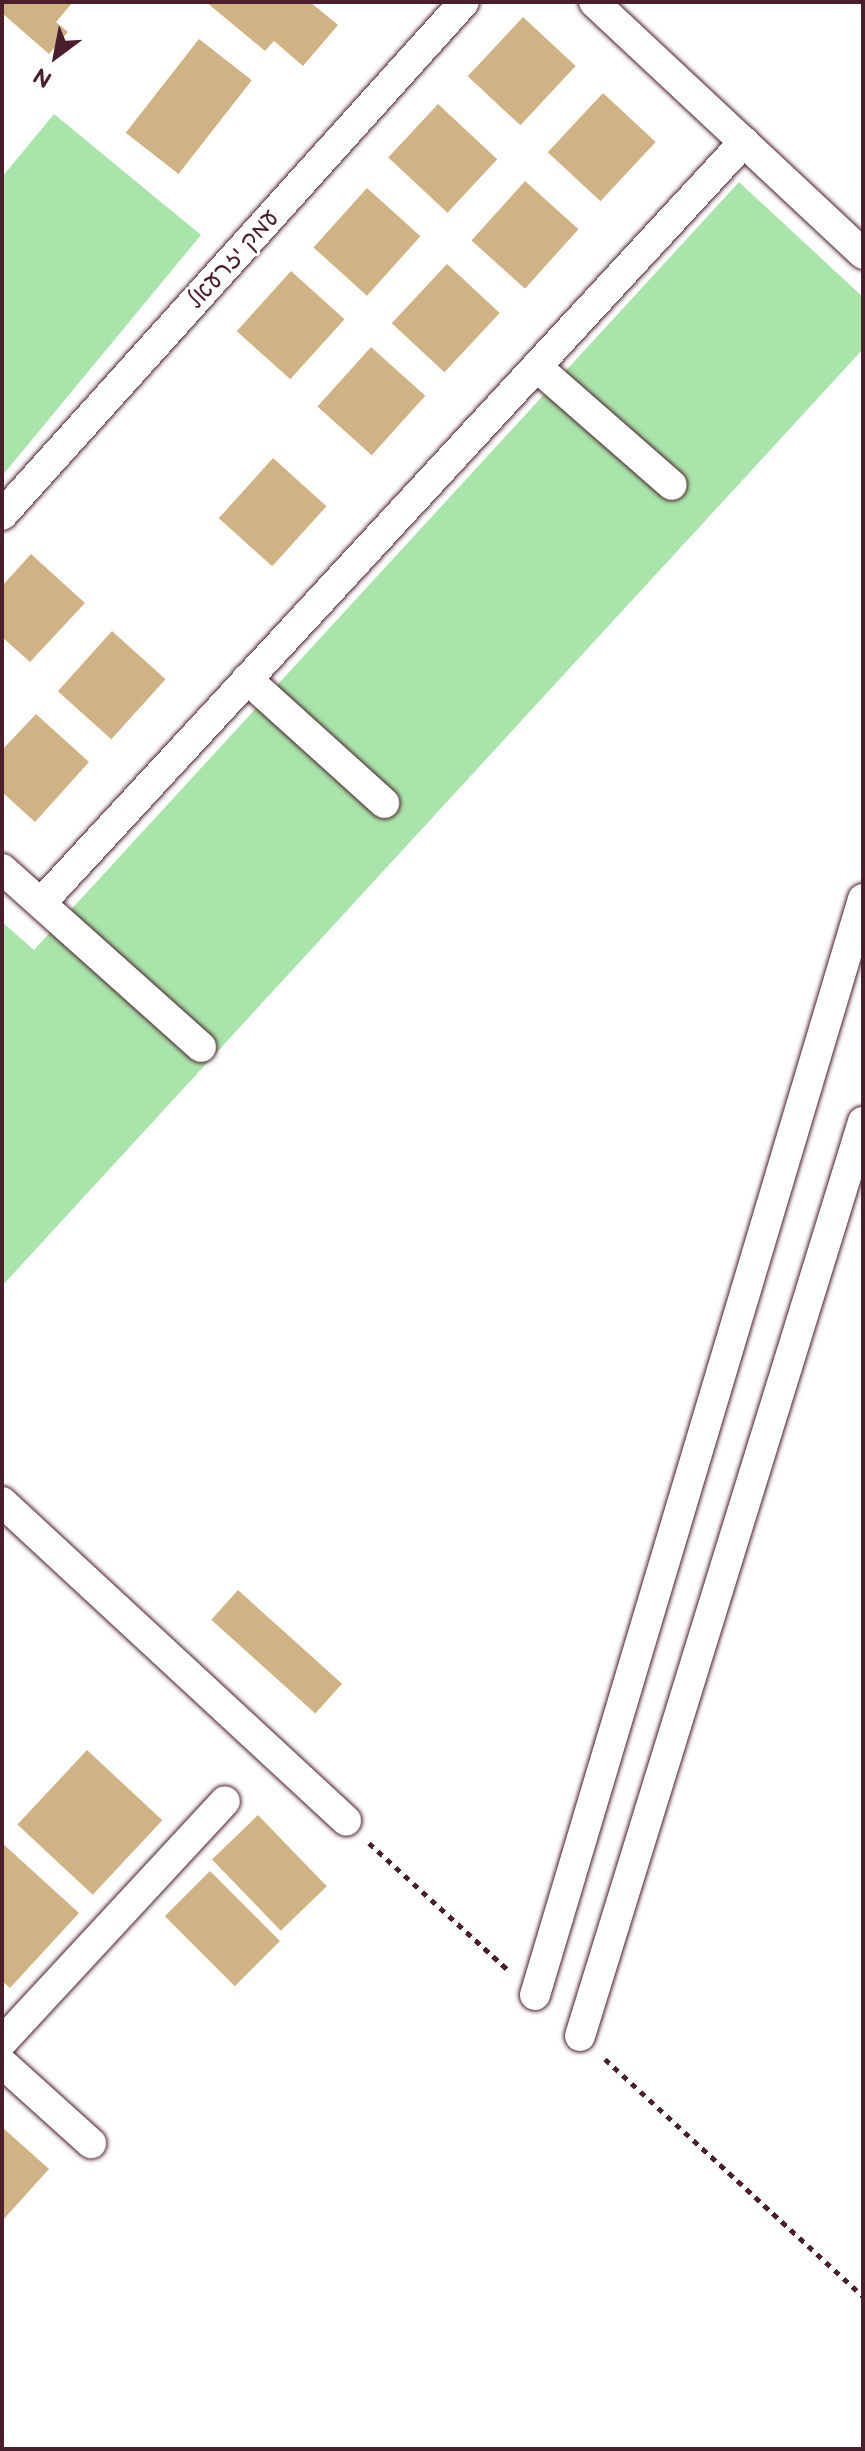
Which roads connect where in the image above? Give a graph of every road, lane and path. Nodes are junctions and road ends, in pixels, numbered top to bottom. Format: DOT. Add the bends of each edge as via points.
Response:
graph roads {
  1 [pos="464,2"];
  2 [pos="594,2"];
  3 [pos="744,142"];
  4 [pos="863,254"];
  5 [pos="537,367"];
  6 [pos="672,485"];
  7 [pos="2,515"];
  8 [pos="247,679"];
  9 [pos="384,803"];
  10 [pos="2,869"];
  11 [pos="863,899"];
  12 [pos="41,903"];
  13 [pos="201,1047"];
  14 [pos="863,1122"];
  15 [pos="2,1502"];
  16 [pos="225,1801"];
  17 [pos="346,1821"];
  18 [pos="535,1995"];
  19 [pos="580,2036"];
  20 [pos="2,2042"];
  21 [pos="2,2063"];
  22 [pos="91,2143"];
  23 [pos="863,2296"];
  1 -- 7 [label="street, עמק יזרעאל"];
  2 -- 3 [label="street"];
  3 -- 4 [label="street"];
  3 -- 5 [label="street"];
  5 -- 6 [label="street"];
  5 -- 8 [label="street"];
  8 -- 9 [label="street"];
  8 -- 12 [label="street"];
  10 -- 12 [label="street"];
  11 -- 18 [label="street"];
  12 -- 13 [label="street"];
  14 -- 19 [label="street"];
  15 -- 17 [label="street"];
  16 -- 20 [label="street"];
  17 -- 18 [label="path"];
  19 -- 23 [label="path"];
  21 -- 22 [label="street"];
}
